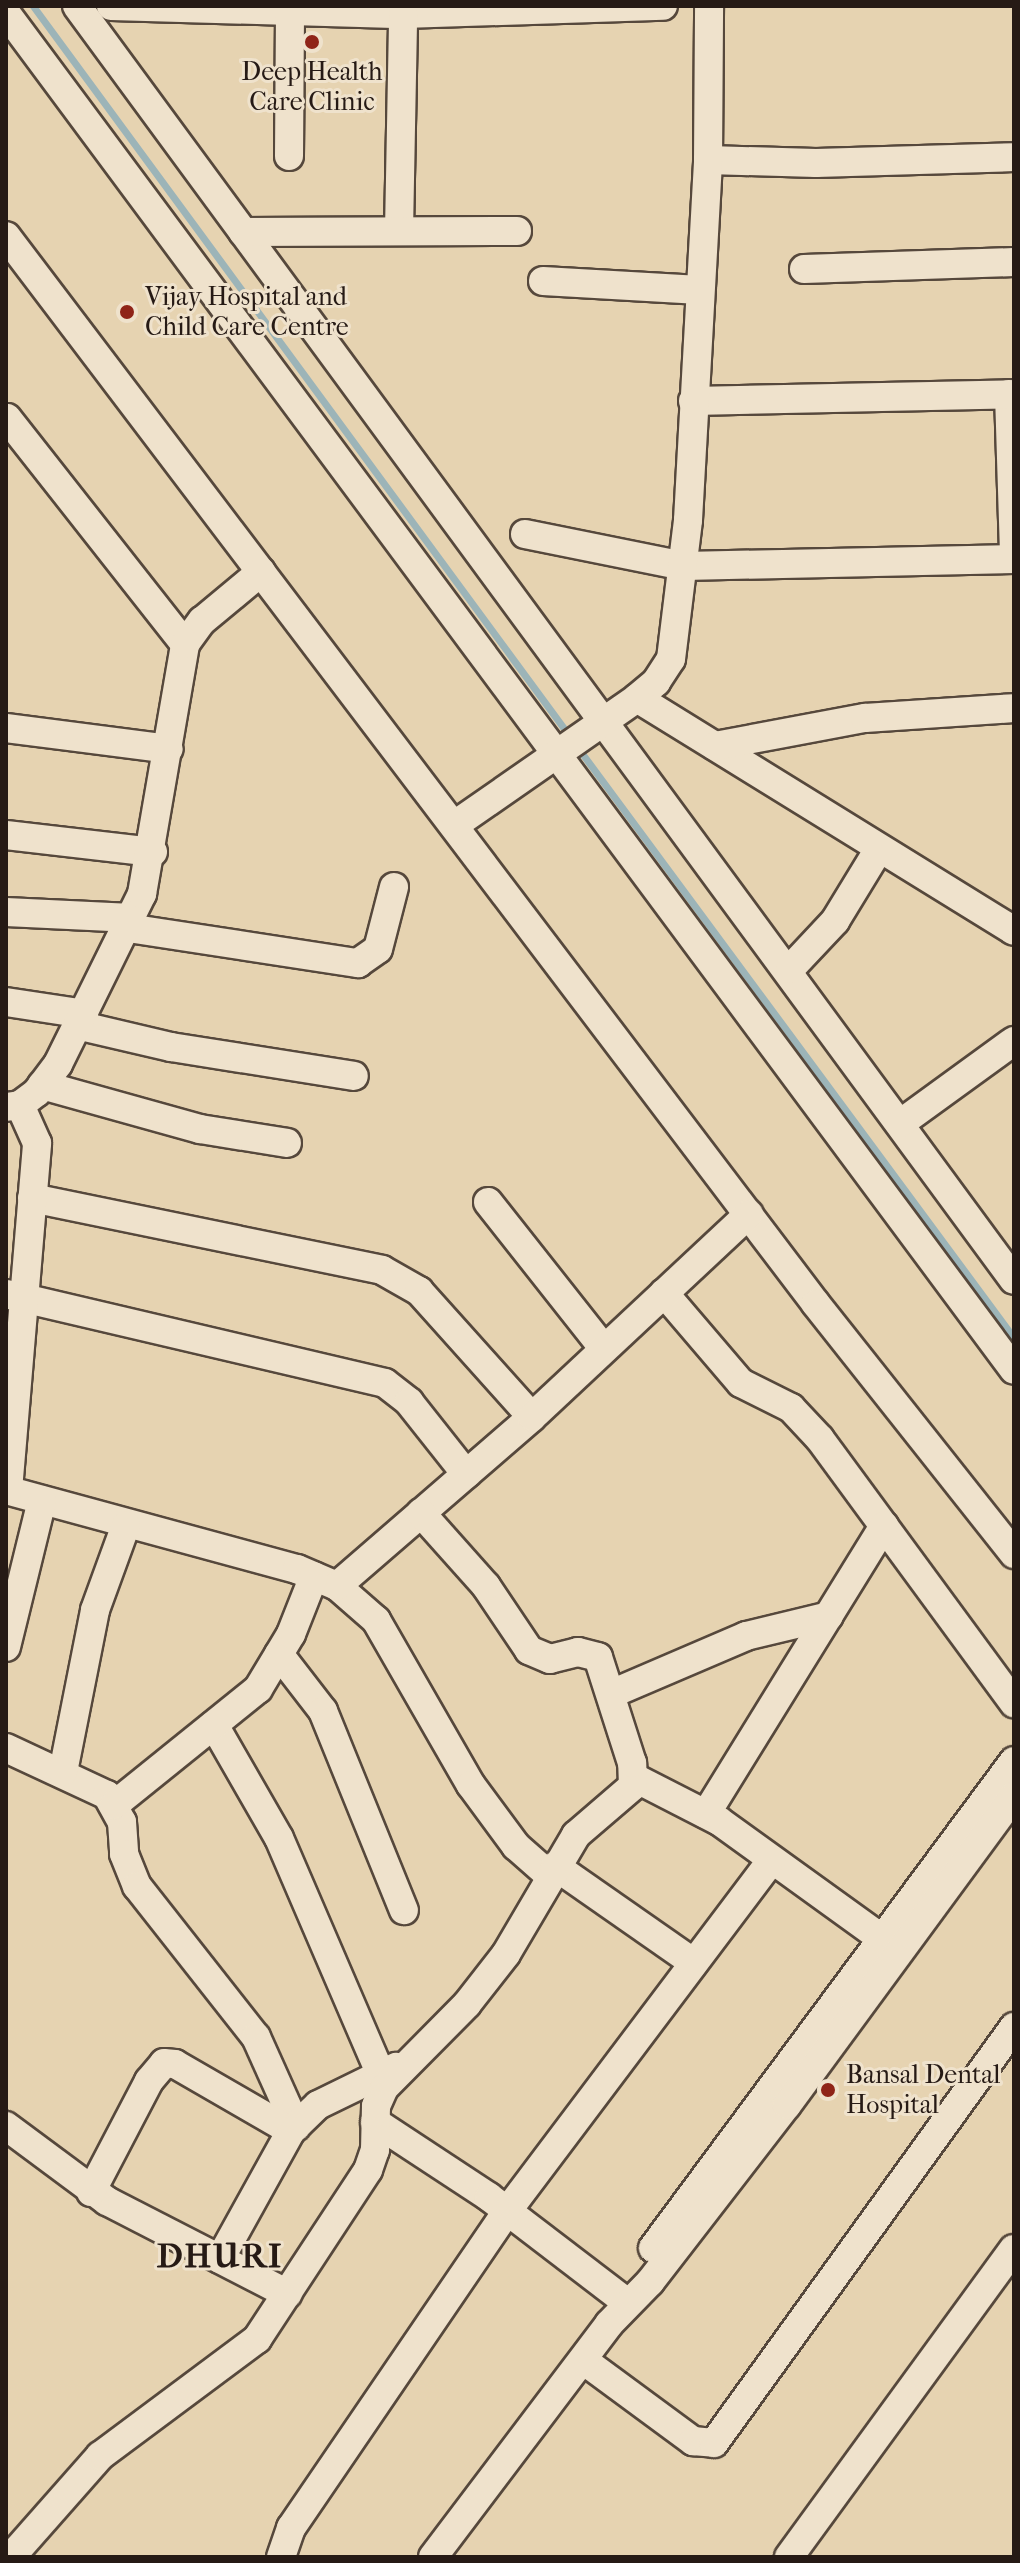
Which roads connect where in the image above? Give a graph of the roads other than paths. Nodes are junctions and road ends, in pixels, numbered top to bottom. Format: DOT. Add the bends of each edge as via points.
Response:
graph roads {
  1 [pos="663,6"];
  2 [pos="709,6"];
  3 [pos="630,7"];
  4 [pos="214,8"];
  5 [pos="363,9"];
  6 [pos="95,10"];
  7 [pos="541,10"];
  8 [pos="290,11"];
  9 [pos="6,13"];
  10 [pos="403,14"];
  11 [pos="289,156"];
  12 [pos="1014,157"];
  13 [pos="708,160"];
  14 [pos="399,231"];
  15 [pos="517,231"];
  16 [pos="243,232"];
  17 [pos="6,236"];
  18 [pos="1014,262"];
  19 [pos="804,269"];
  20 [pos="543,281"];
  21 [pos="700,290"];
  22 [pos="1012,394"];
  23 [pos="693,401"];
  24 [pos="7,418"];
  25 [pos="525,534"];
  26 [pos="1014,549"];
  27 [pos="1014,559"];
  28 [pos="684,566"];
  29 [pos="261,572"];
  30 [pos="185,644"];
  31 [pos="637,698"];
  32 [pos="1014,708"];
  33 [pos="603,719"];
  34 [pos="6,728"];
  35 [pos="565,746"];
  36 [pos="715,746"];
  37 [pos="169,749"];
  38 [pos="456,824"];
  39 [pos="6,835"];
  40 [pos="879,849"];
  41 [pos="153,852"];
  42 [pos="394,887"];
  43 [pos="6,912"];
  44 [pos="130,923"];
  45 [pos="1009,933"];
  46 [pos="790,969"];
  47 [pos="6,1002"];
  48 [pos="81,1019"];
  49 [pos="1014,1041"];
  50 [pos="354,1076"];
  51 [pos="42,1085"];
  52 [pos="13,1106"];
  53 [pos="901,1123"];
  54 [pos="287,1143"];
  55 [pos="32,1198"];
  56 [pos="488,1202"];
  57 [pos="749,1214"];
  58 [pos="1014,1280"];
  59 [pos="664,1293"];
  60 [pos="14,1297"];
  61 [pos="604,1349"];
  62 [pos="1014,1370"];
  63 [pos="532,1417"];
  64 [pos="466,1474"];
  65 [pos="7,1490"];
  66 [pos="42,1500"];
  67 [pos="421,1513"];
  68 [pos="126,1525"];
  69 [pos="884,1526"];
  70 [pos="1014,1554"];
  71 [pos="14,1570"];
  72 [pos="326,1581"];
  73 [pos="829,1616"];
  74 [pos="6,1647"];
  75 [pos="279,1654"];
  76 [pos="611,1694"];
  77 [pos="1014,1703"];
  78 [pos="214,1725"];
  79 [pos="6,1748"];
  80 [pos="1014,1761"];
  81 [pos="63,1772"];
  82 [pos="635,1778"];
  83 [pos="1014,1796"];
  84 [pos="114,1805"];
  85 [pos="706,1814"];
  86 [pos="772,1860"];
  87 [pos="553,1871"];
  88 [pos="404,1910"];
  89 [pos="880,1937"];
  90 [pos="694,1963"];
  91 [pos="1014,2027"];
  92 [pos="392,2068"];
  93 [pos="375,2122"];
  94 [pos="6,2126"];
  95 [pos="293,2128"];
  96 [pos="91,2192"];
  97 [pos="508,2210"];
  98 [pos="1014,2249"];
  99 [pos="220,2259"];
  100 [pos="288,2294"];
  101 [pos="621,2298"];
  102 [pos="609,2324"];
  103 [pos="583,2360"];
  104 [pos="11,2557"];
  105 [pos="281,2557"];
  106 [pos="433,2557"];
  107 [pos="789,2557"];
  1 -- 3 [label="street"];
  2 -- 13 [label="street"];
  3 -- 7 [label="street"];
  4 -- 6 [label="street"];
  4 -- 8 [label="street"];
  5 -- 8 [label="street"];
  5 -- 10 [label="street"];
  6 -- 16 [label="street"];
  7 -- 10 [label="street"];
  8 -- 11 [label="street"];
  9 -- 35 [label="street"];
  10 -- 14 [label="street"];
  12 -- 13 [label="street" via="816,163"];
  13 -- 21 [label="street"];
  14 -- 15 [label="street"];
  14 -- 16 [label="street"];
  16 -- 33 [label="street" via="347,367 476,554"];
  17 -- 29 [label="street"];
  18 -- 19 [label="street"];
  20 -- 21 [label="street"];
  21 -- 23 [label="street"];
  22 -- 23 [label="street"];
  22 -- 26 [label="street"];
  23 -- 28 [label="street"];
  24 -- 30 [label="street"];
  25 -- 28 [label="street"];
  27 -- 28 [label="street"];
  28 -- 31 [label="street" via="671,659"];
  29 -- 30 [label="street" via="202,621"];
  29 -- 38 [label="street"];
  30 -- 37 [label="street"];
  31 -- 33 [label="street"];
  31 -- 36 [label="street"];
  32 -- 36 [label="street" via="865,718"];
  33 -- 35 [label="street"];
  33 -- 46 [label="street"];
  34 -- 37 [label="street"];
  35 -- 38 [label="street"];
  35 -- 62 [label="street"];
  36 -- 40 [label="street"];
  37 -- 41 [label="street"];
  38 -- 57 [label="street"];
  39 -- 41 [label="street"];
  40 -- 45 [label="street"];
  40 -- 46 [label="street" via="835,921"];
  41 -- 44 [label="street"];
  42 -- 44 [label="street" via="378,949 358,963"];
  43 -- 44 [label="street"];
  44 -- 48 [label="street"];
  46 -- 53 [label="street"];
  47 -- 48 [label="street"];
  48 -- 50 [label="street" via="171,1047"];
  48 -- 51 [label="street"];
  49 -- 53 [label="street"];
  51 -- 52 [label="street"];
  51 -- 54 [label="street" via="200,1129"];
  52 -- 55 [label="street" via="36,1131"];
  53 -- 58 [label="street"];
  55 -- 60 [label="street"];
  55 -- 63 [label="street" via="382,1270 419,1291"];
  56 -- 61 [label="street"];
  57 -- 59 [label="street"];
  57 -- 70 [label="street"];
  59 -- 61 [label="street"];
  59 -- 69 [label="street" via="741,1383 791,1408"];
  60 -- 64 [label="street" via="385,1383 409,1402"];
  60 -- 65 [label="street"];
  61 -- 63 [label="street"];
  63 -- 64 [label="street"];
  64 -- 67 [label="street"];
  65 -- 66 [label="street"];
  66 -- 68 [label="street"];
  66 -- 71 [label="street"];
  67 -- 72 [label="street"];
  67 -- 76 [label="street" via="486,1586 529,1650 550,1659 590,1652 598,1657"];
  68 -- 72 [label="street"];
  68 -- 81 [label="street" via="95,1610"];
  69 -- 73 [label="street"];
  69 -- 77 [label="street"];
  71 -- 74 [label="street"];
  72 -- 75 [label="street"];
  72 -- 87 [label="street" via="376,1620 471,1785 516,1846"];
  73 -- 76 [label="street" via="746,1636"];
  73 -- 85 [label="street"];
  75 -- 78 [label="street" via="258,1689"];
  75 -- 88 [label="street" via="323,1711"];
  76 -- 82 [label="street"];
  78 -- 84 [label="street"];
  78 -- 92 [label="street" via="279,1838"];
  79 -- 81 [label="street"];
  80 -- 89 [label="street"];
  81 -- 84 [label="street" via="95,1787"];
  82 -- 85 [label="street"];
  82 -- 87 [label="street" via="630,1793 576,1835"];
  83 -- 102 [label="street" via="777,2118 650,2282"];
  84 -- 95 [label="street" via="137,1886 256,2037"];
  85 -- 86 [label="street"];
  86 -- 89 [label="street"];
  86 -- 90 [label="street"];
  87 -- 90 [label="street"];
  87 -- 92 [label="street" via="497,1966 467,2004"];
  89 -- 101 [label="street"];
  90 -- 97 [label="street"];
  91 -- 103 [label="street" via="714,2443 693,2441"];
  92 -- 93 [label="street"];
  92 -- 95 [label="street" via="318,2105"];
  93 -- 97 [label="street"];
  93 -- 100 [label="street" via="368,2170"];
  94 -- 96 [label="street"];
  95 -- 96 [label="street" via="175,2064 164,2063 149,2081"];
  95 -- 99 [label="street"];
  96 -- 99 [label="street"];
  97 -- 101 [label="street"];
  97 -- 105 [label="street" via="291,2528"];
  98 -- 107 [label="street"];
  99 -- 100 [label="street"];
  100 -- 104 [label="street" via="239,2358 100,2456"];
  101 -- 102 [label="street"];
  102 -- 103 [label="street"];
  103 -- 106 [label="street"];
}
